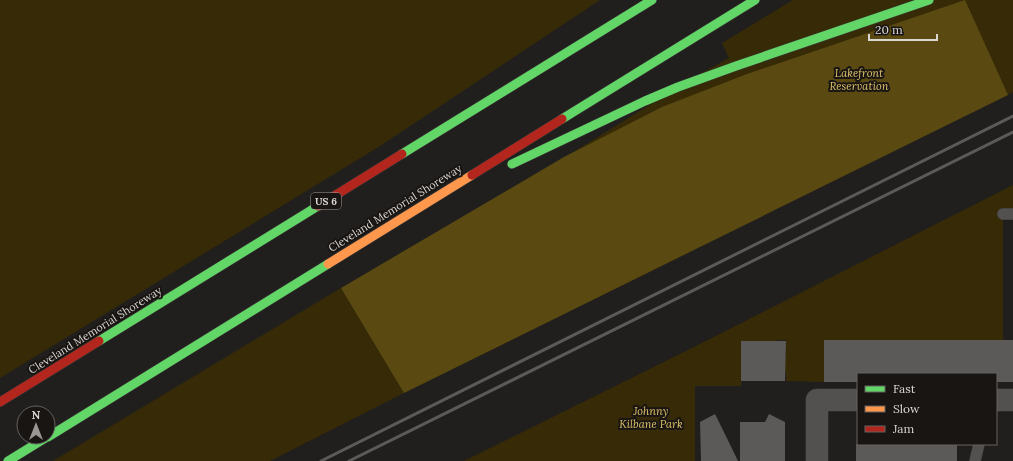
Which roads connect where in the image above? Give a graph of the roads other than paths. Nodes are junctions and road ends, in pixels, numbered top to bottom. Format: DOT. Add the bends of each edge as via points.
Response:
graph roads {
  1 [pos="652,0"];
  2 [pos="755,0"];
  3 [pos="929,0"];
  4 [pos="503,168"];
  5 [pos="489,175"];
  6 [pos="418,208"];
  7 [pos="857,400"];
  8 [pos="997,400"];
  9 [pos="1013,400"];
  10 [pos="0,402"];
  11 [pos="56,432"];
  12 [pos="35,445"];
  13 [pos="979,445"];
  14 [pos="8,461"];
  15 [pos="817,461"];
  16 [pos="975,461"];
  1 -- 10 [label="highway, Cleveland Memorial Shoreway / US 6"];
  2 -- 6 [label="highway, Cleveland Memorial Shoreway"];
  3 -- 4 [label="highway" via="678,87"];
  5 -- 6 [label="highway"];
  6 -- 11 [label="highway, Cleveland Memorial Shoreway"];
  7 -- 15 [label="street" via="817,400"];
  8 -- 9 [label="street"];
  12 -- 14 [label="highway, Cleveland Memorial Shoreway"];
  13 -- 16 [label="lane"];
}
